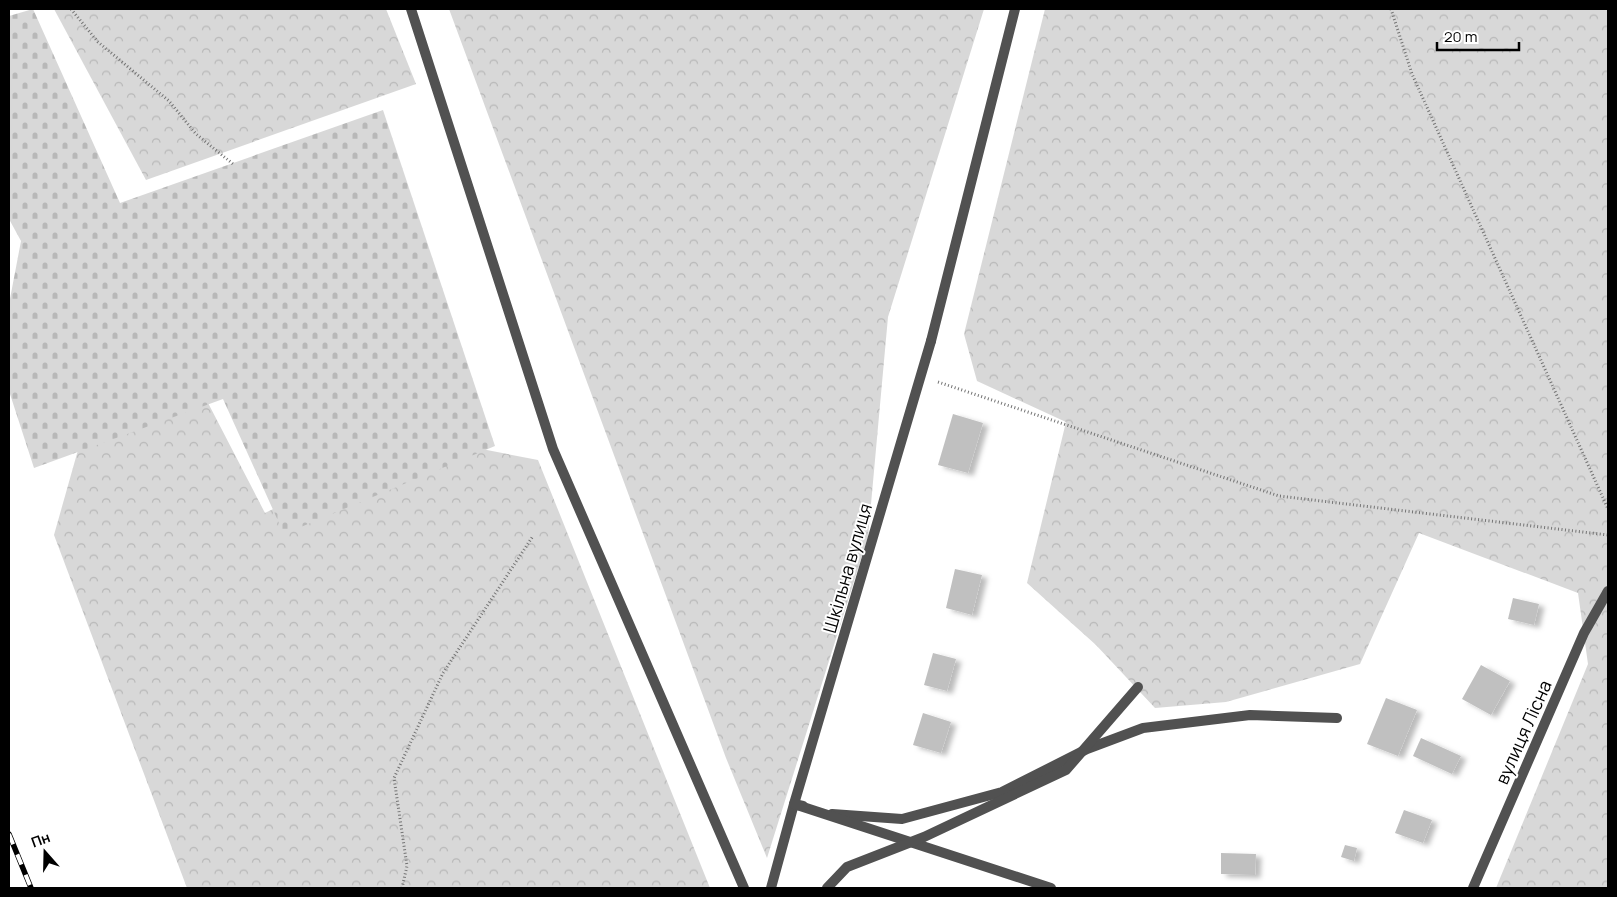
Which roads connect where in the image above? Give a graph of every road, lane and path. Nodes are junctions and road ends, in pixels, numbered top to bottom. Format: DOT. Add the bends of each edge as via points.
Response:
graph roads {
  1 [pos="71,9"];
  2 [pos="411,9"];
  3 [pos="1015,9"];
  4 [pos="1391,9"];
  5 [pos="233,164"];
  6 [pos="921,376"];
  7 [pos="1608,509"];
  8 [pos="1608,535"];
  9 [pos="533,536"];
  10 [pos="1608,591"];
  11 [pos="1138,687"];
  12 [pos="1337,718"];
  13 [pos="1082,752"];
  14 [pos="794,804"];
  15 [pos="911,842"];
  16 [pos="402,888"];
  17 [pos="744,888"];
  18 [pos="771,888"];
  19 [pos="827,888"];
  20 [pos="1052,888"];
  21 [pos="1473,888"];
  1 -- 5 [label="path" via="98,42 169,101 196,134"];
  2 -- 17 [label="street" via="553,449"];
  3 -- 6 [label="street, Шкільна вулиця"];
  4 -- 7 [label="path" via="1412,74"];
  6 -- 8 [label="path" via="1279,496"];
  6 -- 14 [label="street, Шкільна вулиця"];
  9 -- 16 [label="path" via="443,673 394,778 407,866"];
  10 -- 21 [label="street, вулиця Лісна" via="1584,633"];
  11 -- 13 [label="street"];
  12 -- 13 [label="street" via="1250,715 1143,728"];
  13 -- 14 [label="street" via="1002,792 902,819 837,815"];
  13 -- 15 [label="street" via="1066,770"];
  14 -- 15 [label="street"];
  14 -- 18 [label="street, Шкільна вулиця"];
  15 -- 19 [label="street" via="847,867"];
  15 -- 20 [label="street"];
}
